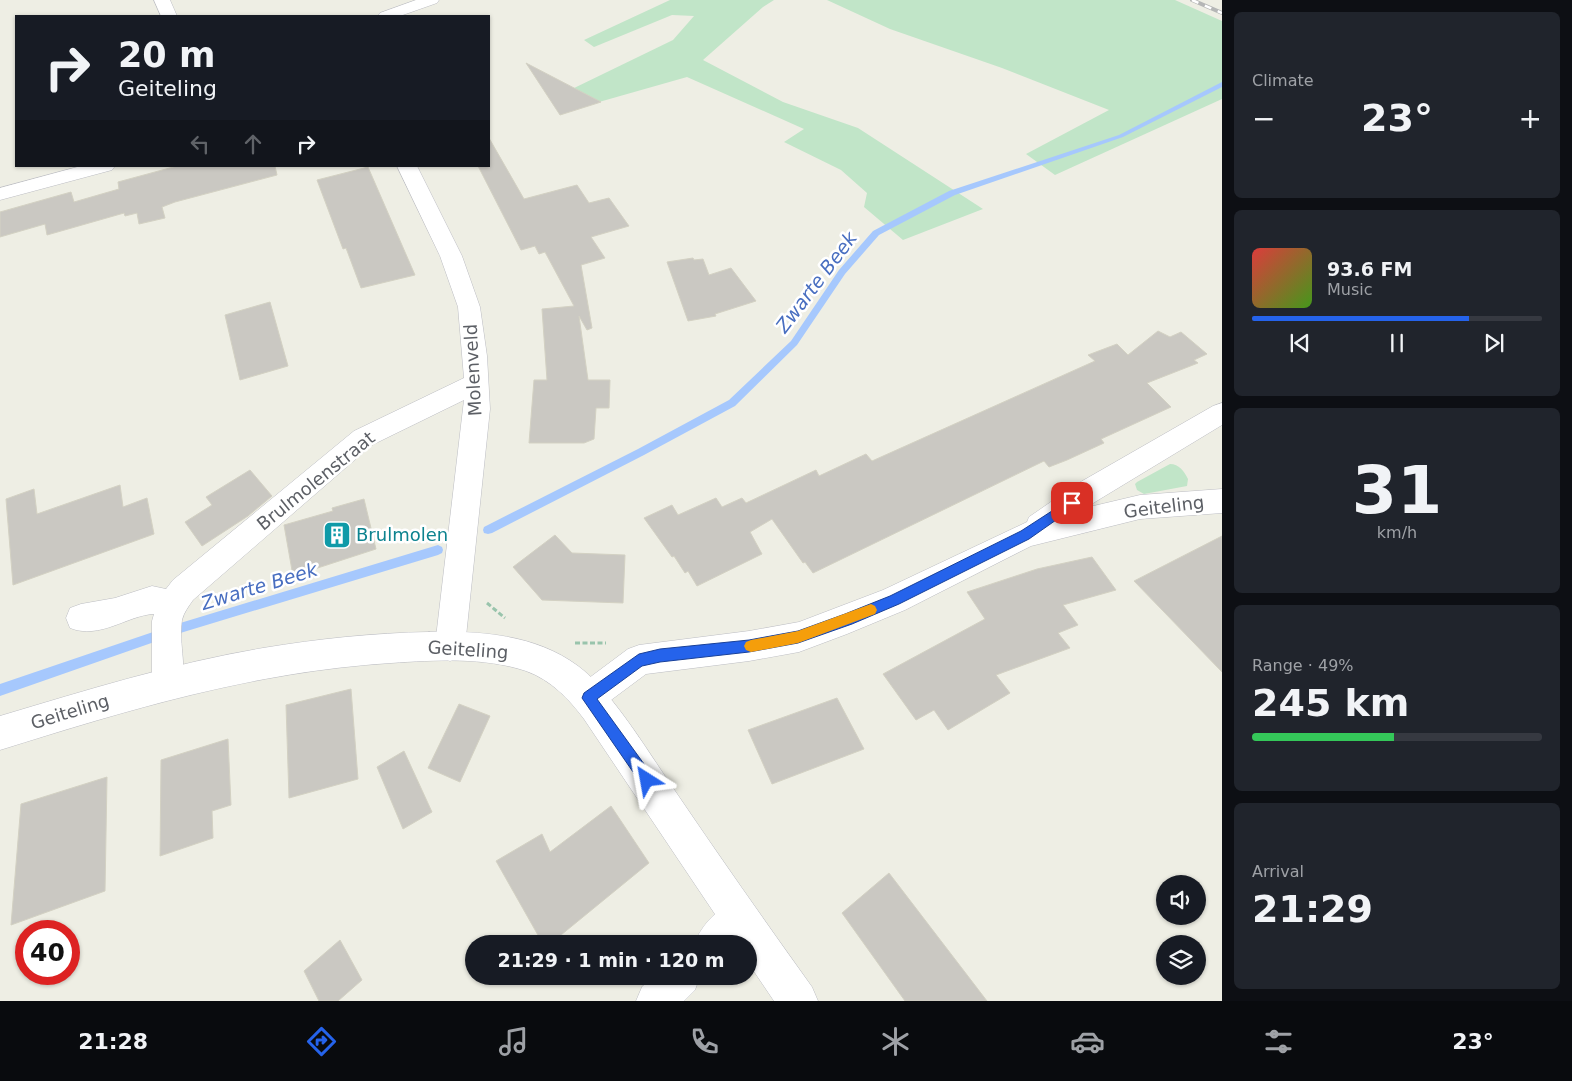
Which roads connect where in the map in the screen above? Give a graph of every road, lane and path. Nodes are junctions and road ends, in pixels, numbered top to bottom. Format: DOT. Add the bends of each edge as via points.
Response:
graph roads {
  1 [pos="162,0"];
  2 [pos="431,0"];
  3 [pos="169,15"];
  4 [pos="389,15"];
  5 [pos="101,167"];
  6 [pos="407,167"];
  7 [pos="0,194"];
  8 [pos="476,383"];
  9 [pos="1222,413"];
  10 [pos="1222,501"];
  11 [pos="1025,535"];
  12 [pos="458,582"];
  13 [pos="173,604"];
  14 [pos="81,618"];
  15 [pos="508,620"];
  16 [pos="610,642"];
  17 [pos="574,643"];
  18 [pos="450,646"];
  19 [pos="168,684"];
  20 [pos="588,698"];
  21 [pos="0,734"];
  22 [pos="739,918"];
  23 [pos="722,935"];
  24 [pos="672,985"];
  25 [pos="656,1001"];
  26 [pos="798,1001"];
  1 -- 3 [label="street"];
  2 -- 4 [label="street"];
  5 -- 7 [label="street"];
  6 -- 8 [label="street, Molenveld" via="451,256 469,307"];
  8 -- 12 [label="street, Molenveld" via="477,409"];
  8 -- 13 [label="street, Brulmolenstraat" via="363,438 183,590"];
  9 -- 11 [label="street" via="1087,492"];
  10 -- 11 [label="street, Geiteling" via="1140,507"];
  11 -- 20 [label="street, Geiteling" via="894,600 798,637 639,660"];
  12 -- 15 [label="path"];
  12 -- 18 [label="street, Molenveld"];
  13 -- 14 [label="street" via="152,600 116,612"];
  13 -- 19 [label="street, Brulmolenstraat" via="167,621"];
  16 -- 17 [label="path"];
  18 -- 19 [label="street, Geiteling" via="299,657"];
  18 -- 20 [label="street, Geiteling" via="510,652 541,662 565,676"];
  19 -- 21 [label="street, Geiteling"];
  20 -- 22 [label="street" via="637,764"];
  22 -- 23 [label="street"];
  22 -- 26 [label="street"];
  24 -- 25 [label="street"];
}
